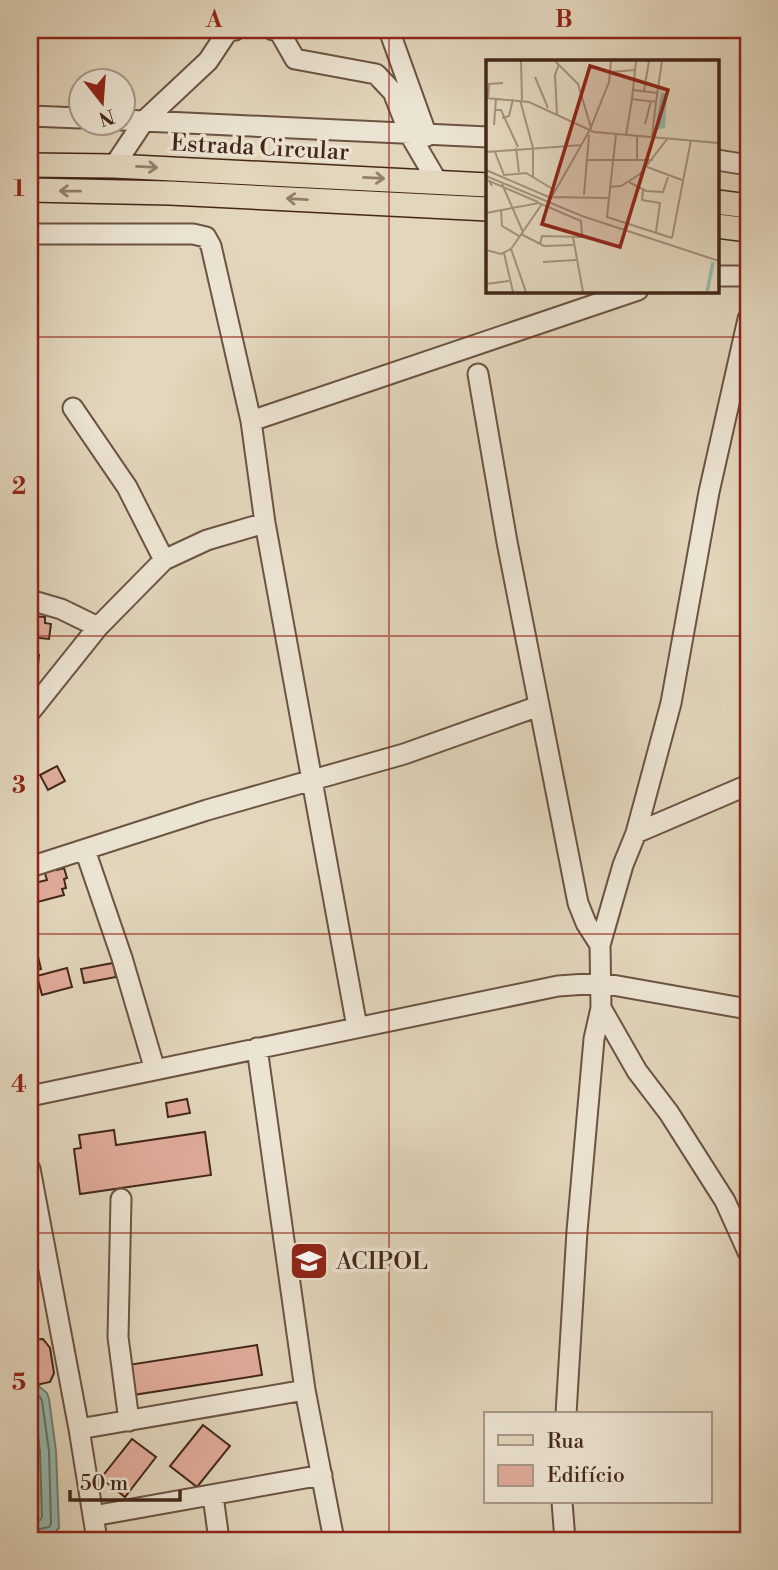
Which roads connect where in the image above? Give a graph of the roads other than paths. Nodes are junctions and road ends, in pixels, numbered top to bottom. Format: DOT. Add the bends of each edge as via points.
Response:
graph roads {
  1 [pos="235,30"];
  2 [pos="273,30"];
  3 [pos="389,30"];
  4 [pos="30,116"];
  5 [pos="66,117"];
  6 [pos="136,121"];
  7 [pos="144,121"];
  8 [pos="418,135"];
  9 [pos="486,137"];
  10 [pos="718,160"];
  11 [pos="30,165"];
  12 [pos="748,165"];
  13 [pos="114,166"];
  14 [pos="437,181"];
  15 [pos="486,185"];
  16 [pos="30,190"];
  17 [pos="718,202"];
  18 [pos="748,206"];
  19 [pos="486,209"];
  20 [pos="718,226"];
  21 [pos="748,230"];
  22 [pos="30,234"];
  23 [pos="718,276"];
  24 [pos="748,276"];
  25 [pos="632,292"];
  26 [pos="747,329"];
  27 [pos="478,374"];
  28 [pos="73,408"];
  29 [pos="251,421"];
  30 [pos="265,523"];
  31 [pos="164,559"];
  32 [pos="30,600"];
  33 [pos="98,627"];
  34 [pos="539,706"];
  35 [pos="30,712"];
  36 [pos="313,781"];
  37 [pos="748,785"];
  38 [pos="636,833"];
  39 [pos="85,850"];
  40 [pos="30,867"];
  41 [pos="600,945"];
  42 [pos="601,983"];
  43 [pos="601,1008"];
  44 [pos="748,1009"];
  45 [pos="357,1027"];
  46 [pos="257,1048"];
  47 [pos="155,1070"];
  48 [pos="30,1096"];
  49 [pos="30,1169"];
  50 [pos="121,1199"];
  51 [pos="748,1252"];
  52 [pos="305,1390"];
  53 [pos="566,1412"];
  54 [pos="129,1421"];
  55 [pos="79,1429"];
  56 [pos="322,1475"];
  57 [pos="213,1496"];
  58 [pos="562,1504"];
  59 [pos="93,1516"];
  60 [pos="97,1540"];
  61 [pos="219,1540"];
  62 [pos="334,1540"];
  63 [pos="565,1540"];
  1 -- 7 [label="street" via="228,31 208,61"];
  2 -- 8 [label="street" via="279,31 295,59 376,74 393,92"];
  3 -- 8 [label="street"];
  4 -- 5 [label="street"];
  6 -- 7 [label="street"];
  7 -- 8 [label="street"];
  7 -- 13 [label="street"];
  8 -- 9 [label="street"];
  8 -- 14 [label="street"];
  10 -- 12 [label="street"];
  11 -- 13 [label="main road, Estrada Circular"];
  13 -- 14 [label="main road, Estrada Circular, one-way"];
  14 -- 15 [label="main road, Estrada Circular"];
  19 -- 16 [label="main road, Estrada Circular, one-way" via="170,192"];
  17 -- 18 [label="main road"];
  20 -- 21 [label="main road"];
  22 -- 29 [label="street" via="206,237"];
  23 -- 24 [label="street"];
  25 -- 29 [label="street"];
  26 -- 38 [label="street" via="709,492 671,703"];
  27 -- 34 [label="street"];
  28 -- 31 [label="street" via="127,487"];
  29 -- 30 [label="street"];
  30 -- 31 [label="street"];
  30 -- 36 [label="street"];
  31 -- 33 [label="street"];
  32 -- 33 [label="street"];
  33 -- 35 [label="street"];
  34 -- 36 [label="street"];
  34 -- 41 [label="street" via="578,903"];
  36 -- 39 [label="street"];
  36 -- 45 [label="street"];
  37 -- 38 [label="street"];
  38 -- 41 [label="street"];
  39 -- 40 [label="street"];
  39 -- 47 [label="street"];
  41 -- 42 [label="street"];
  42 -- 43 [label="street"];
  42 -- 44 [label="street"];
  42 -- 45 [label="street" via="558,986"];
  43 -- 51 [label="street" via="637,1071 719,1191"];
  43 -- 53 [label="street" via="594,1039 577,1231"];
  45 -- 46 [label="street"];
  46 -- 47 [label="street"];
  46 -- 52 [label="street"];
  47 -- 48 [label="street"];
  49 -- 55 [label="street"];
  50 -- 54 [label="street" via="118,1336"];
  52 -- 54 [label="street"];
  52 -- 56 [label="street"];
  54 -- 55 [label="street"];
  55 -- 59 [label="street"];
  56 -- 57 [label="street"];
  56 -- 62 [label="street"];
  57 -- 59 [label="street"];
  57 -- 61 [label="street"];
  58 -- 63 [label="street"];
  59 -- 60 [label="street"];
}
